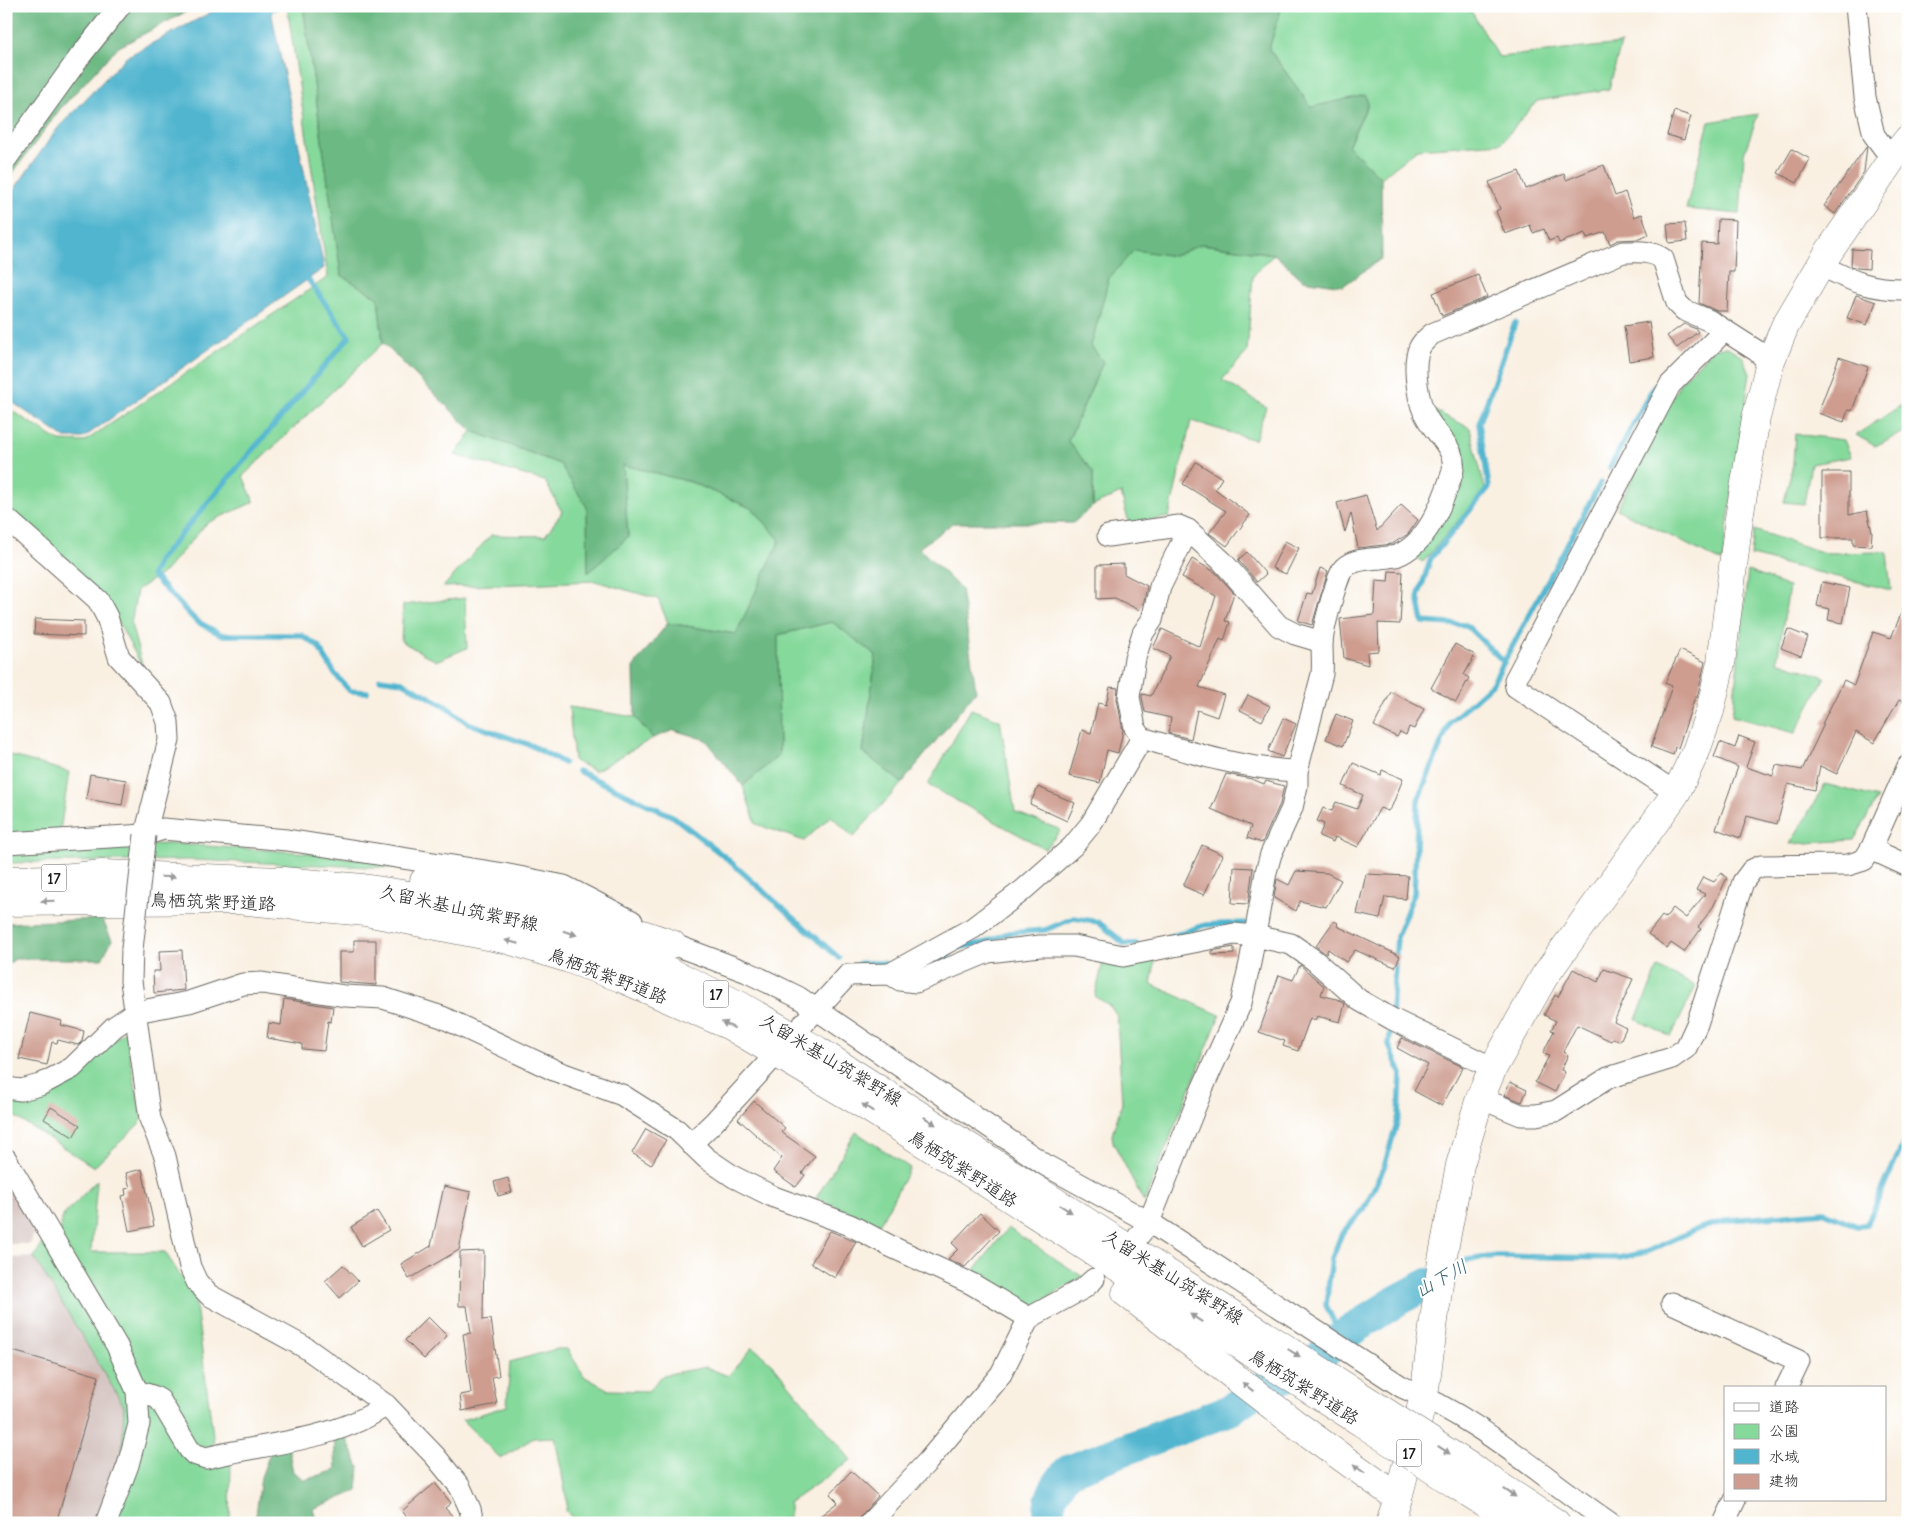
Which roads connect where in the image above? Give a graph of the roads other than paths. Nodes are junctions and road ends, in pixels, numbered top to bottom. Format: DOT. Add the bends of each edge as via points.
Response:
graph roads {
  1 [pos="120,6"];
  2 [pos="1856,6"];
  3 [pos="1900,149"];
  4 [pos="6,159"];
  5 [pos="1821,265"];
  6 [pos="1908,289"];
  7 [pos="1724,331"];
  8 [pos="1770,363"];
  9 [pos="6,518"];
  10 [pos="1188,530"];
  11 [pos="1108,536"];
  12 [pos="1322,642"];
  13 [pos="1142,738"];
  14 [pos="1908,766"];
  15 [pos="1297,771"];
  16 [pos="1676,793"];
  17 [pos="145,835"];
  18 [pos="6,843"];
  19 [pos="1871,849"];
  20 [pos="1908,866"];
  21 [pos="6,880"];
  22 [pos="323,884"];
  23 [pos="6,902"];
  24 [pos="1255,936"];
  25 [pos="672,944"];
  26 [pos="890,974"];
  27 [pos="136,1012"];
  28 [pos="811,1016"];
  29 [pos="770,1061"];
  30 [pos="1493,1068"];
  31 [pos="6,1088"];
  32 [pos="1480,1098"];
  33 [pos="691,1144"];
  34 [pos="6,1159"];
  35 [pos="953,1163"];
  36 [pos="1144,1229"];
  37 [pos="1094,1279"];
  38 [pos="1672,1303"];
  39 [pos="1029,1318"];
  40 [pos="1245,1336"];
  41 [pos="1787,1386"];
  42 [pos="137,1391"];
  43 [pos="1424,1396"];
  44 [pos="386,1405"];
  45 [pos="1464,1476"];
  46 [pos="1734,1502"];
  47 [pos="1394,1510"];
  48 [pos="106,1523"];
  49 [pos="473,1523"];
  50 [pos="870,1523"];
  51 [pos="1516,1523"];
  52 [pos="1556,1523"];
  53 [pos="1610,1523"];
  54 [pos="1724,1523"];
  1 -- 4 [label="street"];
  2 -- 3 [label="street" via="1865,98 1874,135"];
  3 -- 5 [label="main road"];
  5 -- 6 [label="street" via="1885,290"];
  5 -- 8 [label="main road" via="1785,326"];
  7 -- 8 [label="street"];
  7 -- 12 [label="street" via="1677,303 1663,259 1658,254 1645,251 1623,252 1432,334 1418,352 1415,379 1426,417 1453,454 1454,470 1431,523 1415,544 1395,556 1359,561 1345,567 1337,580"];
  7 -- 16 [label="street" via="1670,385 1515,680 1516,687"];
  8 -- 16 [label="main road" via="1756,418 1739,518 1721,663 1710,711"];
  9 -- 17 [label="street" via="98,600 119,658 161,703 168,722 169,740"];
  10 -- 11 [label="street" via="1179,526"];
  10 -- 12 [label="street" via="1222,561 1279,626"];
  10 -- 13 [label="street" via="1160,587 1152,620 1143,632 1136,658 1129,697 1135,728"];
  12 -- 15 [label="street" via="1322,674"];
  13 -- 15 [label="street" via="1210,757"];
  13 -- 26 [label="street" via="1092,824 1072,846 1022,891 973,928"];
  14 -- 19 [label="street"];
  15 -- 24 [label="street" via="1292,808 1266,872"];
  16 -- 30 [label="main road" via="1544,977"];
  17 -- 18 [label="street"];
  17 -- 25 [label="street" via="163,829 287,840 564,886"];
  17 -- 27 [label="street, bridge" via="132,949 131,981"];
  19 -- 20 [label="street"];
  19 -- 32 [label="street" via="1864,860 1848,866 1761,866 1752,870 1743,882 1734,906 1697,1024 1686,1048 1672,1058 1608,1078 1556,1111 1520,1115"];
  21 -- 22 [label="main road, 久留米基山筑紫野線 / 17, one-way" via="102,874"];
  22 -- 25 [label="main road" via="399,879 488,887 548,902"];
  22 -- 40 [label="main road, 久留米基山筑紫野線 / 17, one-way" via="417,896 505,914 579,936 668,971 739,1005 824,1054"];
  35 -- 23 [label="main road, 鳥栖筑紫野道路 / 17, one-way" via="864,1105 730,1026 621,978 508,940 366,912 236,900"];
  24 -- 26 [label="street" via="1234,934 1123,956 1074,946 1013,948 988,952 916,982 900,980"];
  24 -- 30 [label="street" via="1292,944 1359,1000"];
  24 -- 36 [label="street" via="1241,1003"];
  25 -- 28 [label="street" via="747,972 798,997"];
  26 -- 28 [label="street" via="848,975"];
  27 -- 31 [label="street" via="114,1027 72,1068 21,1090"];
  27 -- 33 [label="street" via="189,1002 243,984 262,983 398,1001 442,1017 556,1071 622,1095 677,1130"];
  27 -- 44 [label="street" via="150,1119 165,1156 190,1268 197,1282 209,1295 306,1348"];
  28 -- 36 [label="street"];
  29 -- 33 [label="street"];
  30 -- 32 [label="main road"];
  32 -- 43 [label="main road" via="1460,1165 1442,1260"];
  33 -- 39 [label="street" via="734,1177 774,1197 850,1225 972,1284"];
  34 -- 42 [label="street" via="117,1346"];
  40 -- 35 [label="main road, 鳥栖筑紫野道路 / 17, one-way"];
  47 -- 35 [label="main road, one-way" via="1297,1425"];
  36 -- 43 [label="street" via="1327,1338 1402,1387"];
  37 -- 39 [label="street" via="1084,1288"];
  38 -- 41 [label="street" via="1799,1361"];
  39 -- 50 [label="street" via="1001,1374 928,1461"];
  40 -- 45 [label="main road, 久留米基山筑紫野線 / 17, bridge"];
  42 -- 44 [label="street" via="160,1400 189,1448 194,1454 206,1458 316,1435 370,1416"];
  42 -- 48 [label="street" via="139,1424 128,1465"];
  43 -- 47 [label="main road"];
  43 -- 53 [label="street" via="1476,1426"];
  44 -- 49 [label="street" via="460,1487"];
  45 -- 51 [label="main road, 17"];
  45 -- 52 [label="main road, 久留米基山筑紫野線 / 17, one-way"];
  46 -- 54 [label="street"];
}
